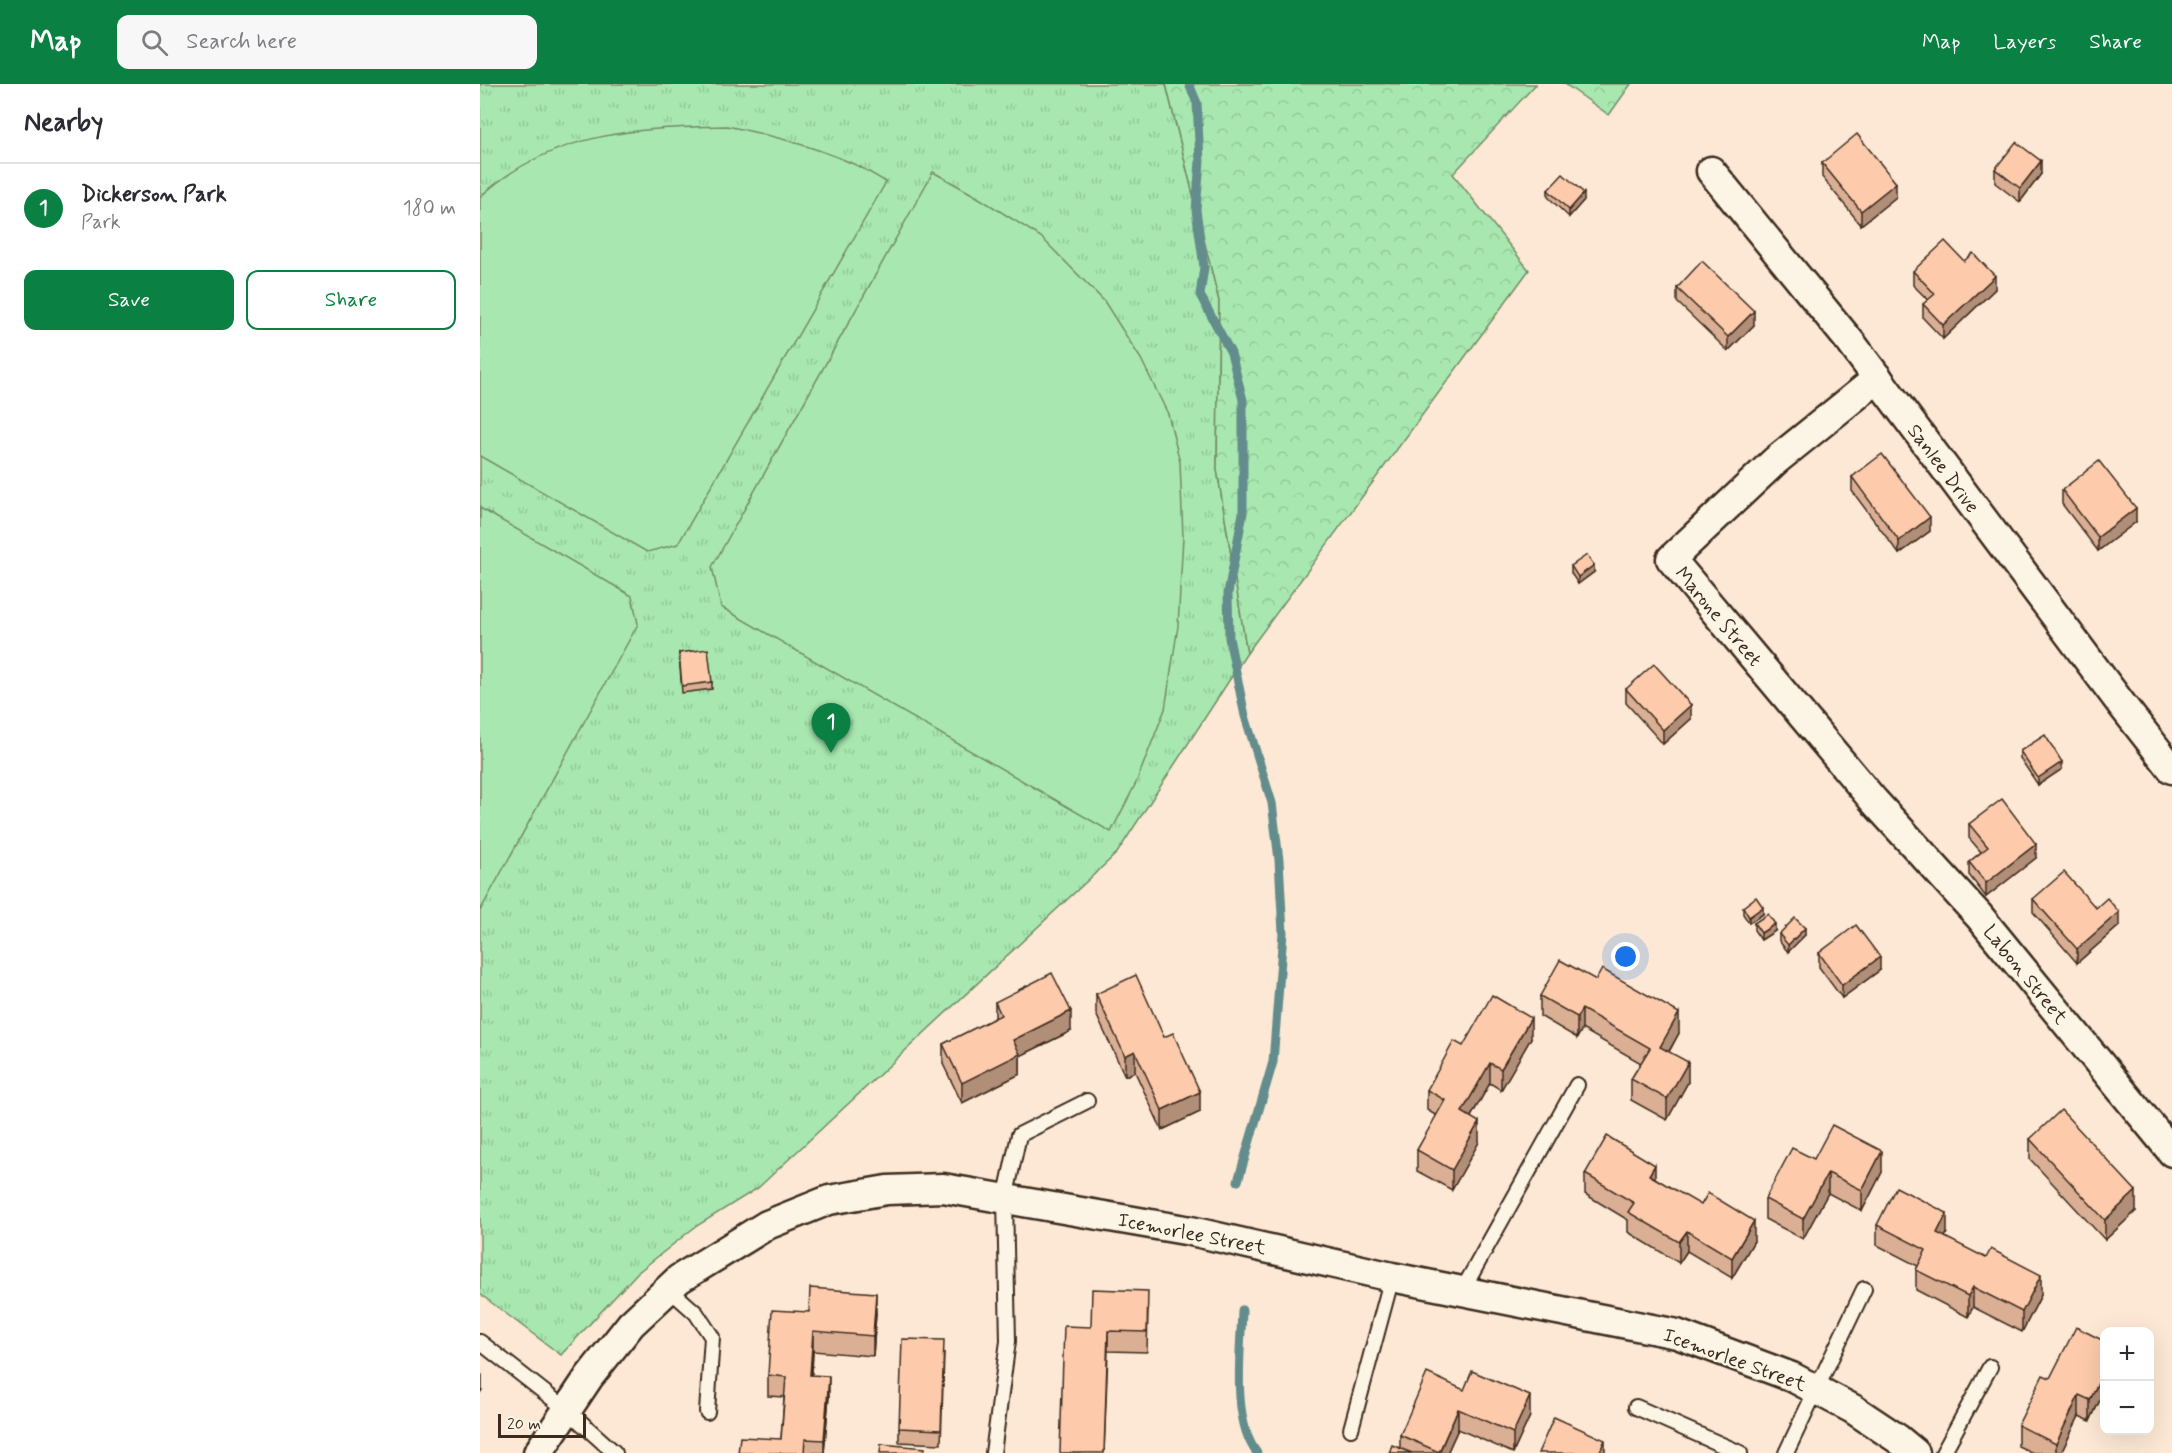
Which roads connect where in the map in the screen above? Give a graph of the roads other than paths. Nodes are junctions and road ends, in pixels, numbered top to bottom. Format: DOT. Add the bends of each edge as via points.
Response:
graph roads {
  1 [pos="1711,171"];
  2 [pos="1878,378"];
  3 [pos="2172,769"];
  4 [pos="1874,801"];
  5 [pos="1577,1085"];
  6 [pos="1087,1101"];
  7 [pos="2172,1152"];
  8 [pos="1005,1198"];
  9 [pos="1392,1277"];
  10 [pos="669,1289"];
  11 [pos="1864,1289"];
  12 [pos="1462,1291"];
  13 [pos="480,1342"];
  14 [pos="1990,1367"];
  15 [pos="1816,1390"];
  16 [pos="1636,1407"];
  17 [pos="567,1410"];
  18 [pos="707,1412"];
  19 [pos="1351,1429"];
  20 [pos="538,1453"];
  21 [pos="615,1453"];
  22 [pos="993,1453"];
  23 [pos="1740,1453"];
  24 [pos="1786,1453"];
  25 [pos="1916,1453"];
  26 [pos="1943,1453"];
  1 -- 2 [label="street, Sanlee Drive"];
  2 -- 3 [label="street, Sanlee Drive"];
  2 -- 4 [label="street, Marone Street" via="1775,460 1671,559"];
  4 -- 7 [label="street, Labon Street" via="1979,916"];
  5 -- 12 [label="lane"];
  6 -- 8 [label="lane" via="1019,1135"];
  8 -- 9 [label="street, Icemorlee Street" via="1191,1231"];
  8 -- 10 [label="street, Icemorlee Street" via="942,1188 887,1190 829,1200 767,1225"];
  8 -- 22 [label="lane" via="1008,1341"];
  9 -- 12 [label="street, Icemorlee Street"];
  9 -- 19 [label="lane"];
  10 -- 17 [label="street, Icemorlee Street" via="631,1324"];
  10 -- 18 [label="lane" via="696,1313 712,1337"];
  11 -- 15 [label="lane"];
  12 -- 15 [label="street, Icemorlee Street" via="1677,1334 1792,1377"];
  13 -- 17 [label="lane"];
  14 -- 26 [label="lane"];
  15 -- 24 [label="lane"];
  15 -- 25 [label="street, Icemorlee Street"];
  16 -- 23 [label="lane"];
  17 -- 20 [label="street, Icemorlee Street"];
  17 -- 21 [label="lane"];
}
